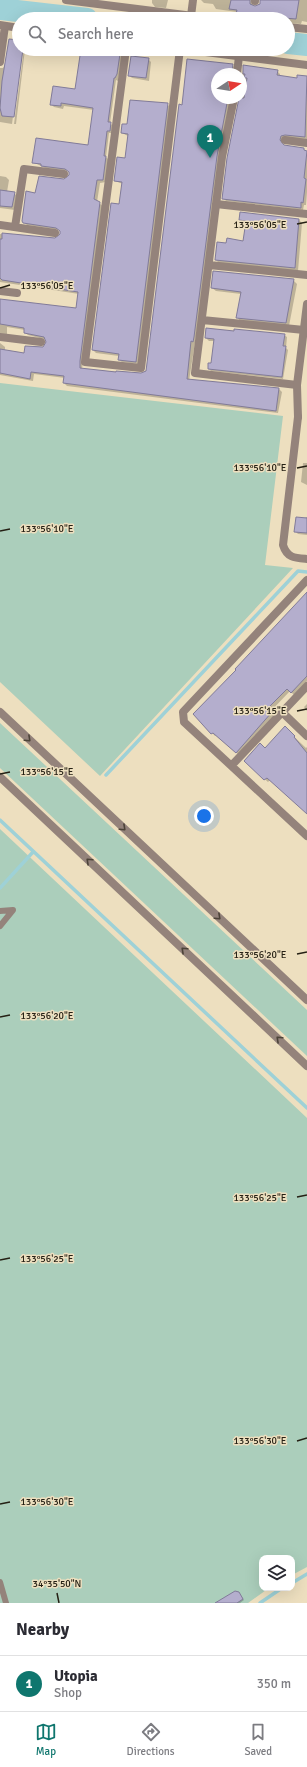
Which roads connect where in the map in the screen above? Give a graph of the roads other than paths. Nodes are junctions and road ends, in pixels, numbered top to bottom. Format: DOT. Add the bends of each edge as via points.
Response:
graph roads {
  1 [pos="66,0"];
  2 [pos="137,0"];
  3 [pos="193,0"];
  4 [pos="103,2"];
  5 [pos="136,9"];
  6 [pos="160,12"];
  7 [pos="192,12"];
  8 [pos="3,26"];
  9 [pos="295,28"];
  10 [pos="307,30"];
  11 [pos="125,56"];
  12 [pos="180,56"];
  13 [pos="239,56"];
  14 [pos="0,62"];
  15 [pos="307,65"];
  16 [pos="238,68"];
  17 [pos="233,104"];
  18 [pos="285,140"];
  19 [pos="307,143"];
  20 [pos="64,174"];
  21 [pos="216,204"];
  22 [pos="307,214"];
  23 [pos="0,225"];
  24 [pos="15,227"];
  25 [pos="55,233"];
  26 [pos="209,265"];
  27 [pos="307,275"];
  28 [pos="0,291"];
  29 [pos="17,293"];
  30 [pos="307,304"];
  31 [pos="202,320"];
  32 [pos="304,330"];
  33 [pos="0,337"];
  34 [pos="41,342"];
  35 [pos="303,363"];
  36 [pos="297,385"];
  37 [pos="307,559"];
  38 [pos="307,580"];
  39 [pos="307,686"];
  40 [pos="0,712"];
  41 [pos="282,712"];
  42 [pos="307,736"];
  43 [pos="232,766"];
  44 [pos="0,777"];
  45 [pos="307,836"];
  46 [pos="0,911"];
  47 [pos="0,926"];
  48 [pos="307,1000"];
  49 [pos="307,1066"];
  50 [pos="0,1582"];
  51 [pos="6,1603"];
  1 -- 4 [label="street"];
  2 -- 5 [label="street"];
  3 -- 7 [label="street"];
  4 -- 5 [label="street"];
  5 -- 6 [label="street"];
  8 -- 14 [label="street"];
  9 -- 10 [label="street"];
  11 -- 12 [label="street" via="85,362 140,368"];
  13 -- 15 [label="street"];
  13 -- 16 [label="street"];
  17 -- 21 [label="street"];
  18 -- 19 [label="street"];
  20 -- 24 [label="street" via="24,168"];
  21 -- 22 [label="street"];
  21 -- 26 [label="street"];
  23 -- 24 [label="street"];
  24 -- 25 [label="street"];
  26 -- 27 [label="street"];
  26 -- 31 [label="street"];
  28 -- 29 [label="street"];
  30 -- 32 [label="street"];
  31 -- 32 [label="street"];
  31 -- 36 [label="street" via="195,373"];
  32 -- 35 [label="street"];
  33 -- 34 [label="street"];
  35 -- 36 [label="street"];
  36 -- 37 [label="street" via="298,417 283,545 288,555"];
  38 -- 43 [label="street" via="183,712 184,722"];
  39 -- 41 [label="street"];
  40 -- 48 [label="street, one-way"];
  41 -- 42 [label="street"];
  41 -- 43 [label="street"];
  43 -- 45 [label="street"];
  49 -- 44 [label="street, one-way"];
  46 -- 47 [label="lane" via="13,910"];
  50 -- 51 [label="lane"];
}
